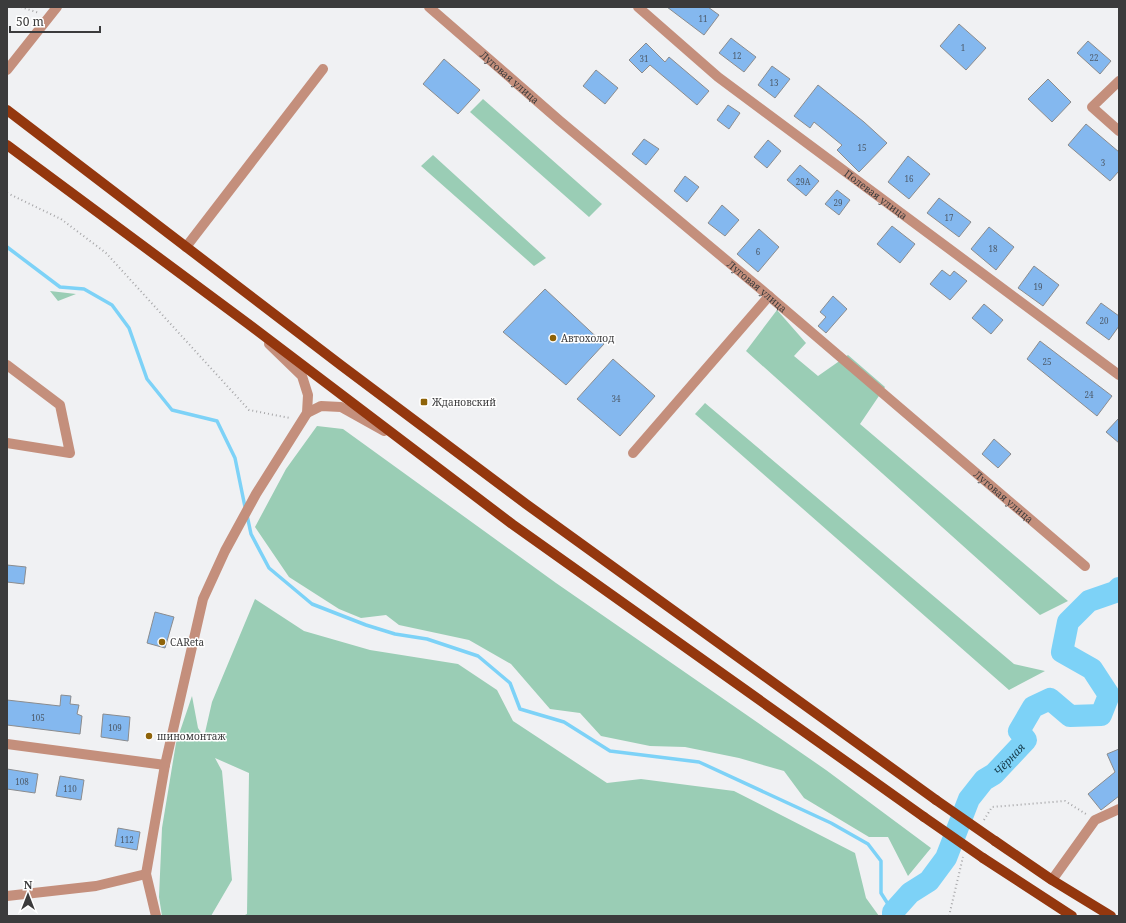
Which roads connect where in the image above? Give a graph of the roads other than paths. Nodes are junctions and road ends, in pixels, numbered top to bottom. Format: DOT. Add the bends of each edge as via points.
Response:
graph roads {
  1 [pos="57,7"];
  2 [pos="429,7"];
  3 [pos="638,7"];
  4 [pos="323,69"];
  5 [pos="7,70"];
  6 [pos="1119,82"];
  7 [pos="7,110"];
  8 [pos="1119,130"];
  9 [pos="7,145"];
  10 [pos="186,247"];
  11 [pos="769,296"];
  12 [pos="247,323"];
  13 [pos="7,365"];
  14 [pos="1119,375"];
  15 [pos="305,417"];
  16 [pos="402,440"];
  17 [pos="7,443"];
  18 [pos="633,453"];
  19 [pos="1085,566"];
  20 [pos="7,744"];
  21 [pos="165,764"];
  22 [pos="1119,809"];
  23 [pos="146,874"];
  24 [pos="1052,880"];
  25 [pos="7,896"];
  26 [pos="156,916"];
  27 [pos="1072,916"];
  28 [pos="1111,916"];
  1 -- 5 [label="street"];
  2 -- 11 [label="street, Луговая улица" via="560,121"];
  3 -- 14 [label="street, Полевая улица" via="718,77"];
  4 -- 10 [label="street"];
  6 -- 8 [label="street" via="1092,107"];
  7 -- 10 [label="main road"];
  9 -- 12 [label="main road"];
  10 -- 24 [label="main road, bridge" via="526,504 936,800"];
  11 -- 18 [label="street"];
  11 -- 19 [label="street, Луговая улица"];
  12 -- 15 [label="street" via="302,376 308,394"];
  12 -- 16 [label="main road"];
  13 -- 17 [label="street" via="60,404 70,453"];
  15 -- 16 [label="street" via="321,406 341,407"];
  15 -- 21 [label="street" via="256,494 203,599"];
  16 -- 27 [label="main road, bridge" via="512,524 924,817"];
  20 -- 21 [label="street"];
  21 -- 23 [label="street"];
  22 -- 24 [label="street" via="1095,820"];
  23 -- 25 [label="street" via="96,886"];
  23 -- 26 [label="street"];
  24 -- 28 [label="main road"];
}
